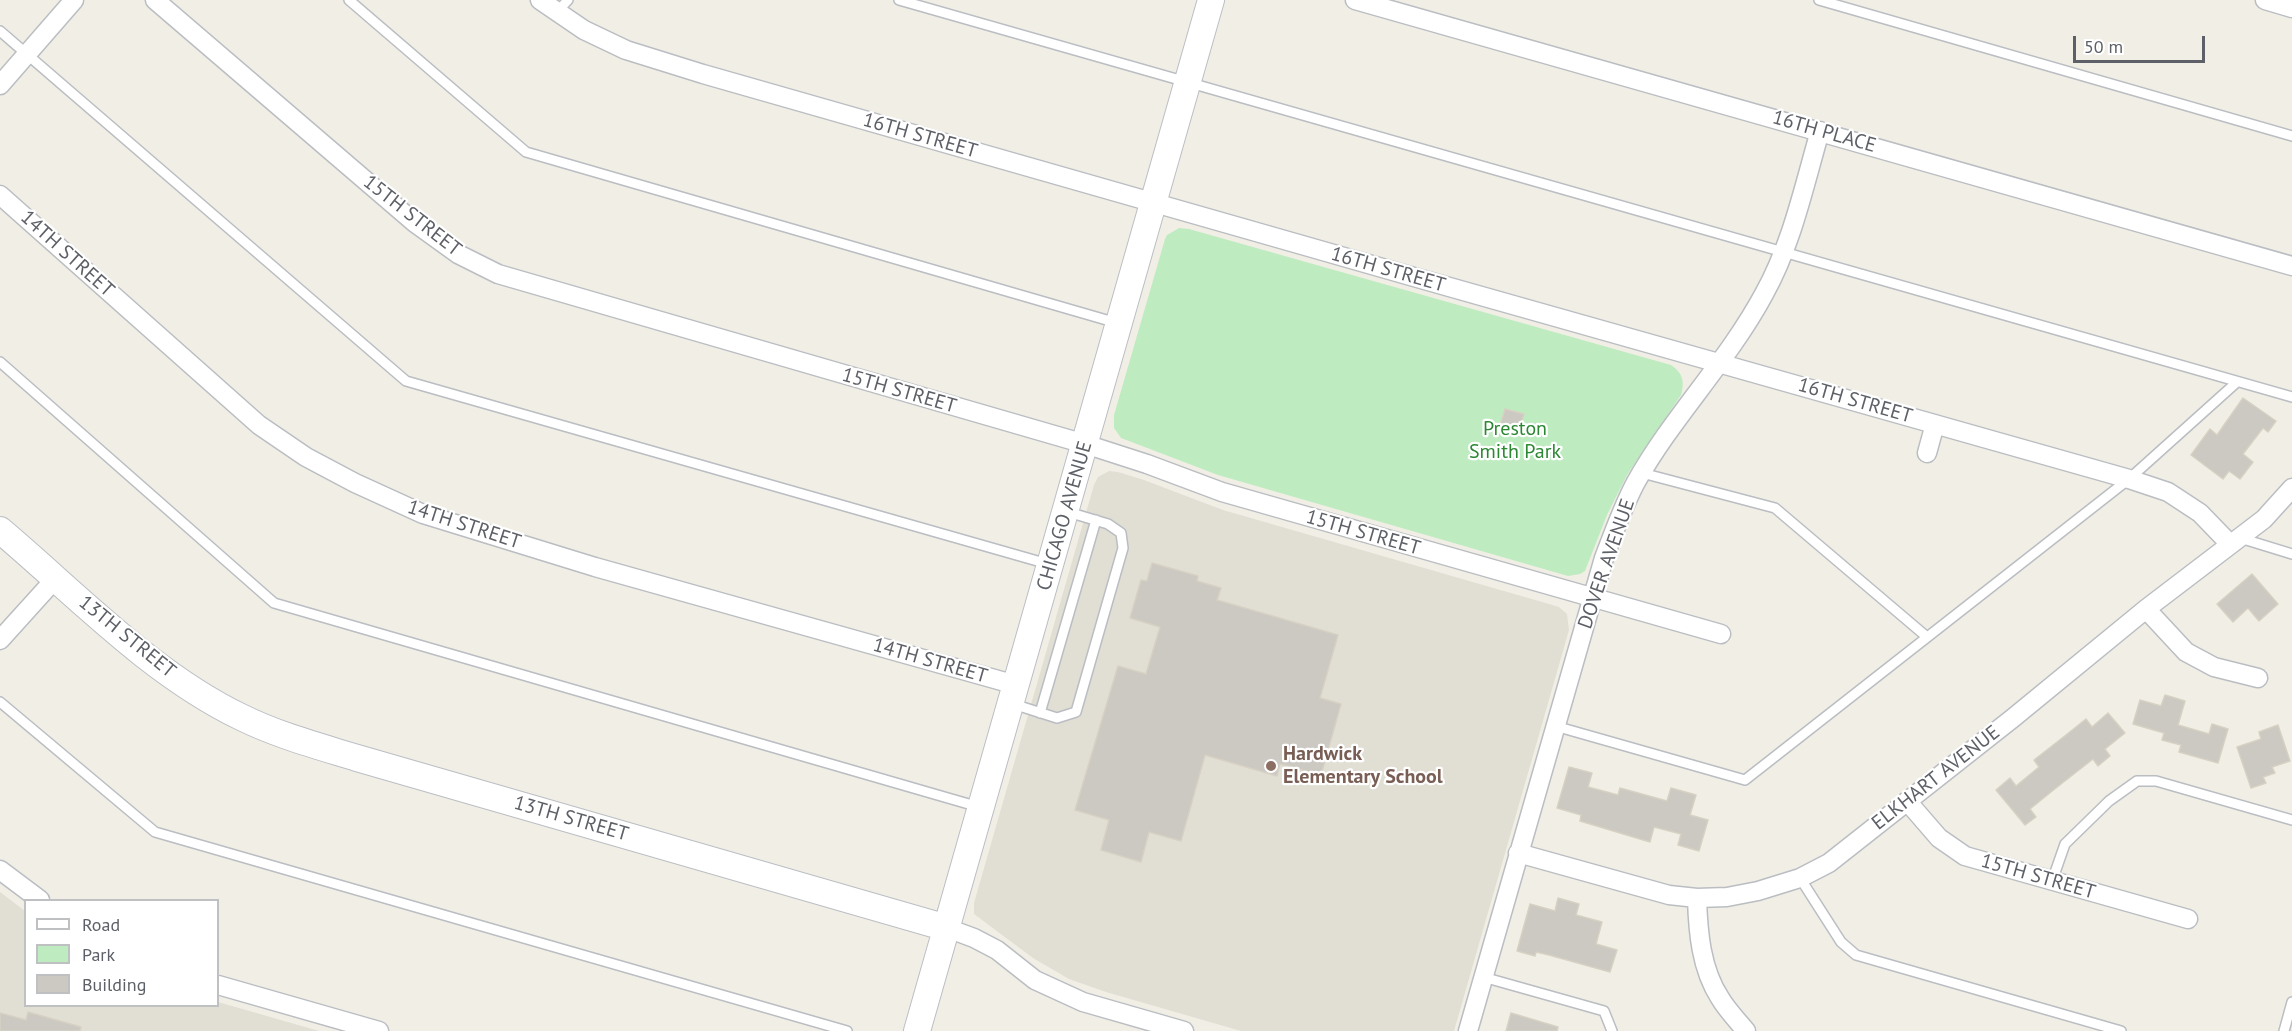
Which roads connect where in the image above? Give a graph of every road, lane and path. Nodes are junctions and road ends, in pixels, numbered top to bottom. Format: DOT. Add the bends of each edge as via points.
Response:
graph roads {
  1 [pos="74,0"];
  2 [pos="155,0"];
  3 [pos="349,0"];
  4 [pos="540,0"];
  5 [pos="899,0"];
  6 [pos="1211,0"];
  7 [pos="1355,0"];
  8 [pos="1819,0"];
  9 [pos="2265,0"];
  10 [pos="563,6"];
  11 [pos="2292,8"];
  12 [pos="0,31"];
  13 [pos="28,53"];
  14 [pos="1188,81"];
  15 [pos="0,85"];
  16 [pos="1820,131"];
  17 [pos="2292,136"];
  18 [pos="0,195"];
  19 [pos="1154,203"];
  20 [pos="1783,253"];
  21 [pos="2292,266"];
  22 [pos="1119,324"];
  23 [pos="0,362"];
  24 [pos="1718,362"];
  25 [pos="2237,382"];
  26 [pos="2292,397"];
  27 [pos="1935,424"];
  28 [pos="1085,444"];
  29 [pos="1927,453"];
  30 [pos="1642,473"];
  31 [pos="2129,479"];
  32 [pos="2292,488"];
  33 [pos="1066,511"];
  34 [pos="1096,520"];
  35 [pos="0,530"];
  36 [pos="2234,541"];
  37 [pos="2292,554"];
  38 [pos="1051,565"];
  39 [pos="56,578"];
  40 [pos="1593,599"];
  41 [pos="2146,609"];
  42 [pos="1720,634"];
  43 [pos="1928,637"];
  44 [pos="0,640"];
  45 [pos="2258,678"];
  46 [pos="1013,694"];
  47 [pos="0,702"];
  48 [pos="1040,712"];
  49 [pos="1555,726"];
  50 [pos="1907,801"];
  51 [pos="981,807"];
  52 [pos="2292,820"];
  53 [pos="1518,853"];
  54 [pos="0,870"];
  55 [pos="1800,878"];
  56 [pos="2052,881"];
  57 [pos="1697,898"];
  58 [pos="39,899"];
  59 [pos="2188,920"];
  60 [pos="947,928"];
  61 [pos="1483,977"];
  62 [pos="219,985"];
  63 [pos="2292,1002"];
  64 [pos="379,1031"];
  65 [pos="846,1031"];
  66 [pos="917,1031"];
  67 [pos="1184,1031"];
  68 [pos="1468,1031"];
  69 [pos="1612,1031"];
  70 [pos="1746,1031"];
  71 [pos="2121,1031"];
  72 [pos="2284,1031"];
  1 -- 13 [label="street"];
  2 -- 28 [label="street, 15TH STREET" via="415,223 458,254 498,274"];
  3 -- 22 [label="lane" via="526,152"];
  4 -- 10 [label="street, 16TH STREET"];
  5 -- 14 [label="lane"];
  6 -- 14 [label="street, CHICAGO AVENUE"];
  7 -- 16 [label="street, 16TH PLACE"];
  8 -- 17 [label="lane"];
  9 -- 11 [label="street"];
  10 -- 19 [label="street, 16TH STREET" via="585,30 627,50"];
  12 -- 13 [label="lane"];
  13 -- 15 [label="street"];
  13 -- 38 [label="lane" via="406,381"];
  14 -- 19 [label="street, CHICAGO AVENUE"];
  14 -- 20 [label="lane"];
  16 -- 20 [label="street, DOVER AVENUE"];
  16 -- 21 [label="street, 16TH PLACE"];
  18 -- 46 [label="street, 14TH STREET" via="259,425 354,483 423,514"];
  19 -- 22 [label="street, CHICAGO AVENUE"];
  19 -- 24 [label="street, 16TH STREET"];
  20 -- 24 [label="street, DOVER AVENUE" via="1763,296"];
  20 -- 25 [label="lane"];
  22 -- 28 [label="street, CHICAGO AVENUE"];
  23 -- 51 [label="lane" via="274,603"];
  24 -- 27 [label="street, 16TH STREET"];
  24 -- 30 [label="street, DOVER AVENUE"];
  25 -- 26 [label="lane"];
  25 -- 31 [label="lane"];
  27 -- 29 [label="street"];
  27 -- 31 [label="street, 16TH STREET"];
  28 -- 33 [label="street, CHICAGO AVENUE"];
  28 -- 40 [label="street, 15TH STREET" via="1222,492"];
  30 -- 40 [label="street, DOVER AVENUE" via="1618,519"];
  30 -- 43 [label="lane" via="1775,508"];
  31 -- 36 [label="street, 16TH STREET" via="2168,492"];
  31 -- 43 [label="lane"];
  32 -- 36 [label="street, ELKHART AVENUE" via="2264,519"];
  33 -- 34 [label="lane"];
  33 -- 38 [label="street, CHICAGO AVENUE"];
  34 -- 48 [label="lane"];
  34 -- 48 [label="lane" via="1121,533 1123,548 1080,701 1076,712 1058,718"];
  35 -- 39 [label="street, 13TH STREET"];
  36 -- 37 [label="lane"];
  36 -- 41 [label="street, ELKHART AVENUE"];
  38 -- 46 [label="street, CHICAGO AVENUE"];
  39 -- 44 [label="street"];
  39 -- 60 [label="street, 13TH STREET" via="148,658 196,692 283,734"];
  40 -- 42 [label="street, 15TH STREET"];
  40 -- 49 [label="street, DOVER AVENUE"];
  41 -- 45 [label="street" via="2186,652 2214,667"];
  41 -- 50 [label="street, ELKHART AVENUE"];
  43 -- 49 [label="lane" via="1745,780"];
  46 -- 48 [label="lane"];
  46 -- 51 [label="street, CHICAGO AVENUE"];
  47 -- 65 [label="lane" via="154,832"];
  49 -- 53 [label="street, DOVER AVENUE"];
  50 -- 55 [label="street, ELKHART AVENUE" via="1829,863"];
  50 -- 56 [label="street, 15TH STREET" via="1939,838 1965,856"];
  51 -- 60 [label="street, CHICAGO AVENUE"];
  52 -- 56 [label="lane" via="2156,781 2138,781 2109,801 2065,844"];
  53 -- 57 [label="street, ELKHART AVENUE" via="1669,895"];
  53 -- 61 [label="street, DOVER AVENUE"];
  54 -- 58 [label="street"];
  55 -- 57 [label="street, ELKHART AVENUE" via="1727,897"];
  55 -- 71 [label="lane" via="1840,942 1856,955"];
  56 -- 59 [label="street, 15TH STREET"];
  57 -- 70 [label="street" via="1698,933 1706,968 1719,997"];
  60 -- 66 [label="street, CHICAGO AVENUE"];
  60 -- 67 [label="street, 13TH STREET" via="997,950 1035,980 1083,1002"];
  61 -- 68 [label="street, DOVER AVENUE"];
  61 -- 69 [label="lane" via="1604,1011"];
  62 -- 64 [label="street"];
  63 -- 72 [label="lane"];
}
